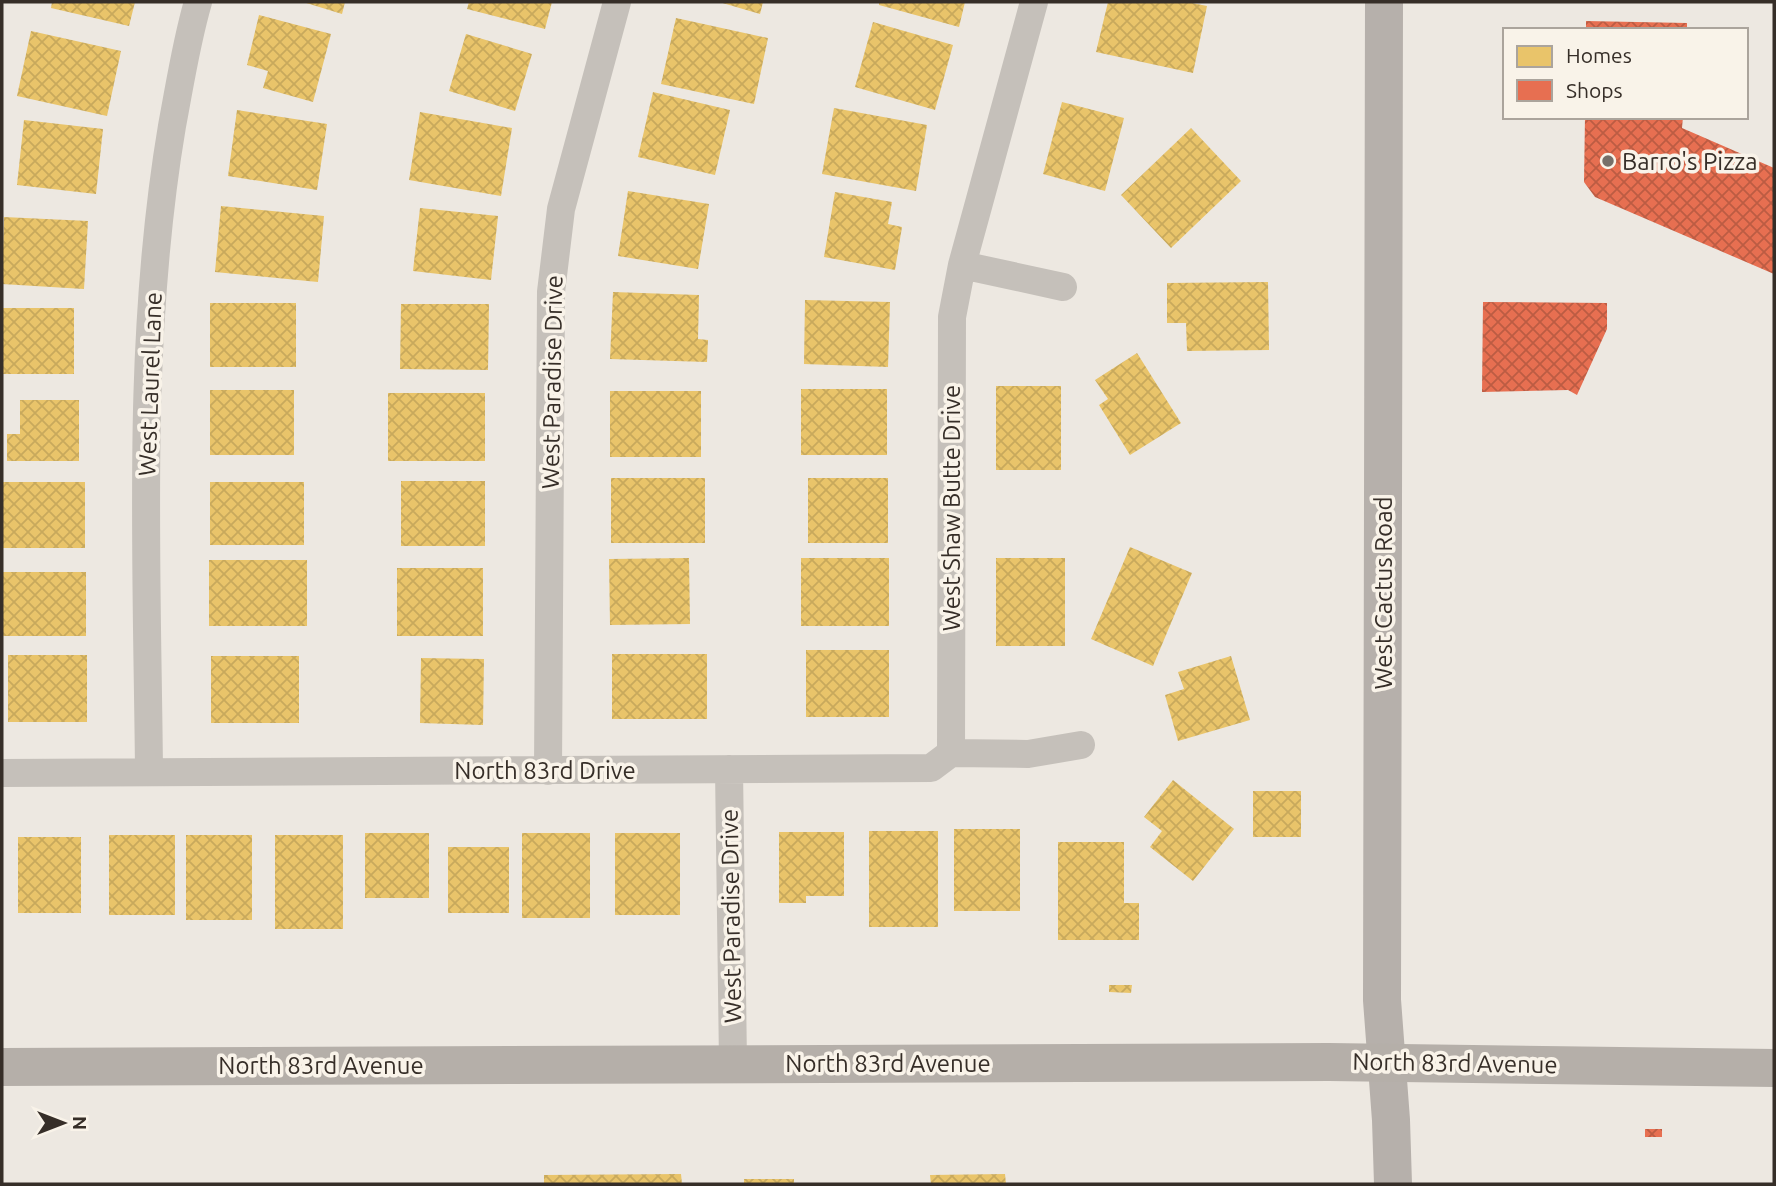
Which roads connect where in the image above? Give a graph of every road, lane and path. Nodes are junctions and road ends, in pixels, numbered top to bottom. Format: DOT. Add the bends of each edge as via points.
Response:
graph roads {
  1 [pos="198,2"];
  2 [pos="617,2"];
  3 [pos="1034,2"];
  4 [pos="1384,2"];
  5 [pos="962,264"];
  6 [pos="1063,287"];
  7 [pos="1082,745"];
  8 [pos="950,753"];
  9 [pos="729,769"];
  10 [pos="149,771"];
  11 [pos="548,771"];
  12 [pos="2,773"];
  13 [pos="1387,1062"];
  14 [pos="733,1063"];
  15 [pos="2,1067"];
  16 [pos="1774,1068"];
  17 [pos="1393,1184"];
  1 -- 10 [label="street, West Laurel Lane" via="188,33 164,176 150,309 146,454"];
  2 -- 11 [label="street, West Paradise Drive" via="561,209 551,292"];
  3 -- 5 [label="street, West Shaw Butte Drive"];
  4 -- 13 [label="main road, West Cactus Road" via="1382,1000"];
  5 -- 6 [label="street"];
  5 -- 8 [label="street, West Shaw Butte Drive" via="952,317"];
  7 -- 8 [label="street, North 83rd Drive" via="1028,754"];
  8 -- 9 [label="street, North 83rd Drive" via="931,768"];
  9 -- 11 [label="street, North 83rd Drive"];
  9 -- 14 [label="street, West Paradise Drive"];
  10 -- 11 [label="street, North 83rd Drive"];
  10 -- 12 [label="street, North 83rd Drive"];
  13 -- 14 [label="main road, North 83rd Avenue"];
  13 -- 16 [label="main road, North 83rd Avenue"];
  13 -- 17 [label="main road, West Cactus Road"];
  14 -- 15 [label="main road, North 83rd Avenue"];
}
